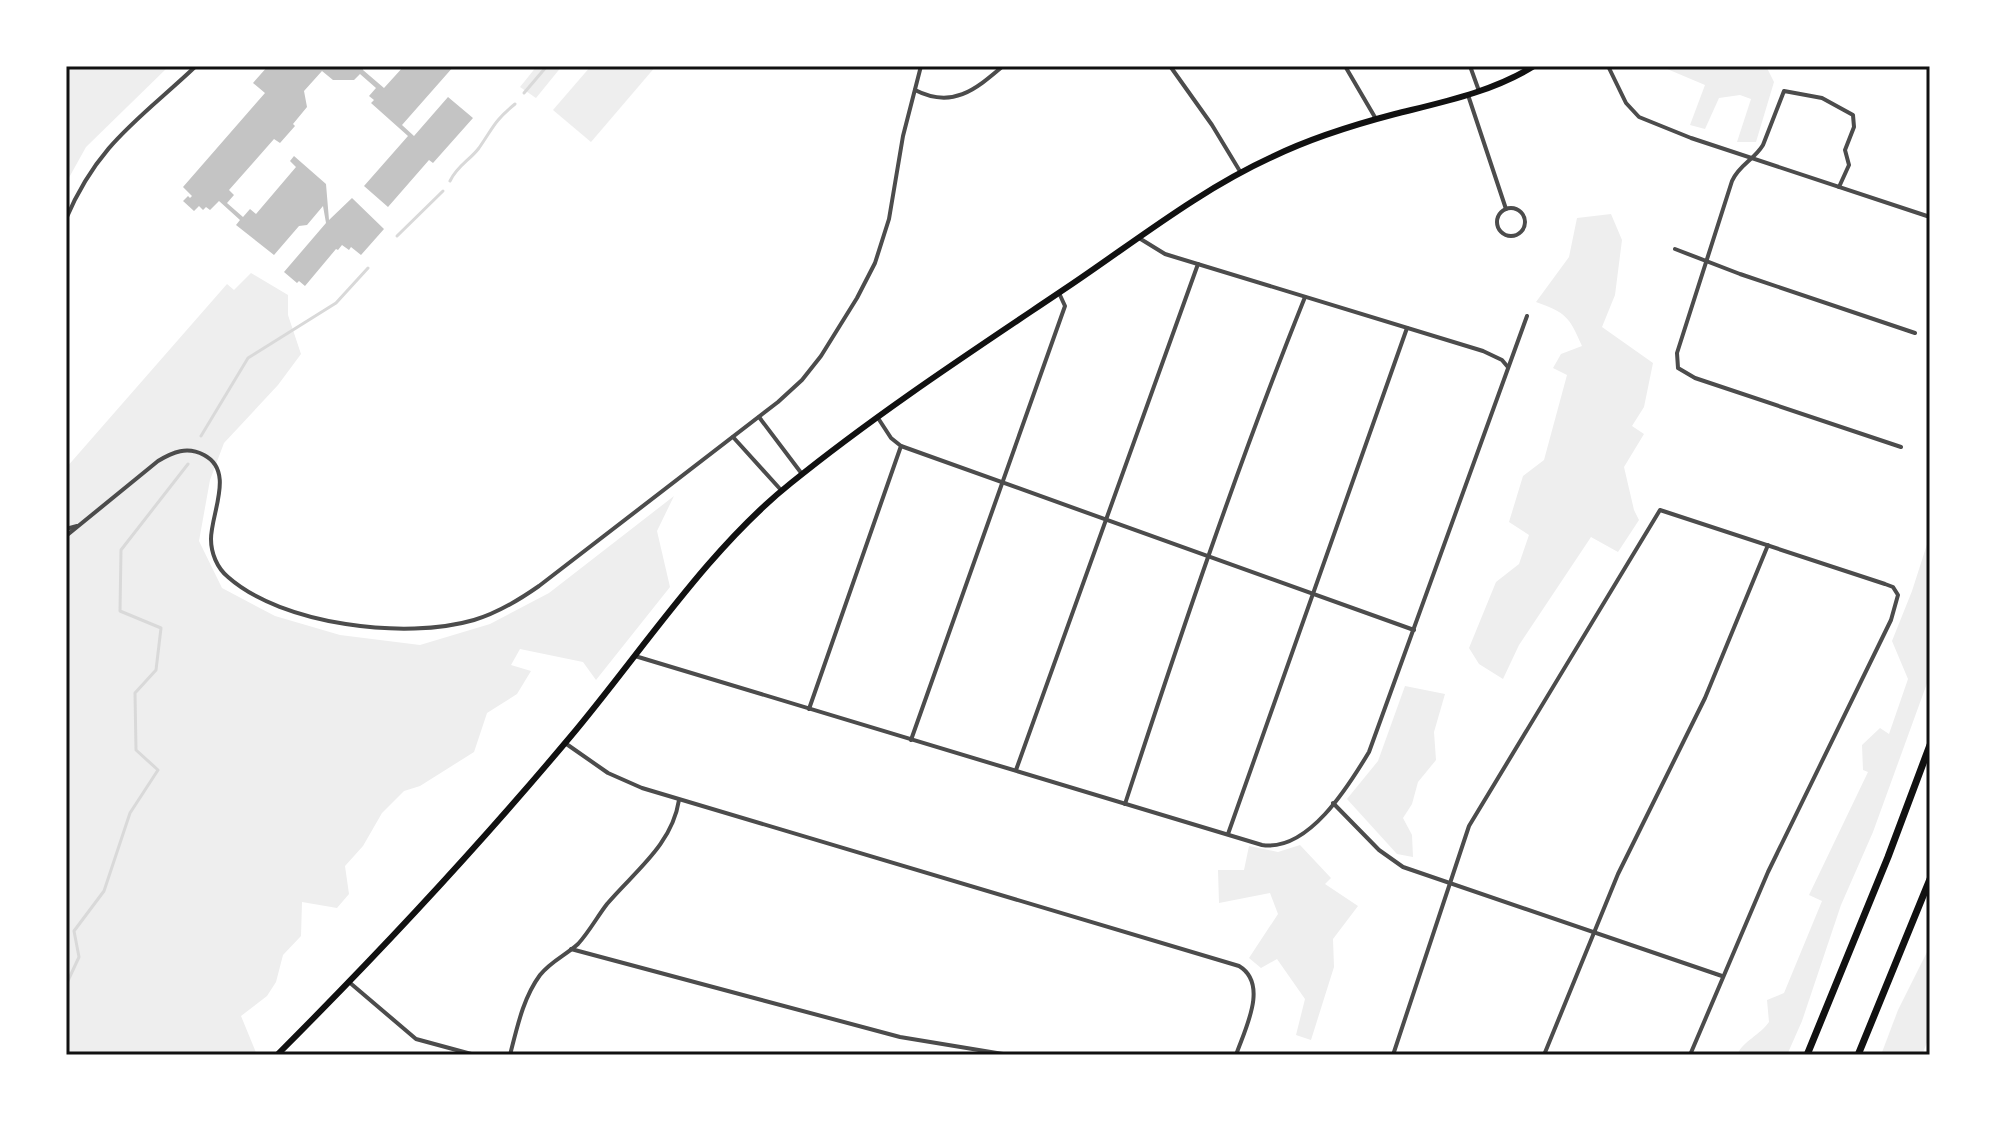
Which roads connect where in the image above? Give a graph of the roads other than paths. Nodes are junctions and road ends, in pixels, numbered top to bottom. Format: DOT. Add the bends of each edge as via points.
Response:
graph roads {
  1 [pos="196,66"];
  2 [pos="921,66"];
  3 [pos="1003,66"];
  4 [pos="1170,66"];
  5 [pos="1345,66"];
  6 [pos="1470,66"];
  7 [pos="1534,66"];
  8 [pos="1608,66"];
  9 [pos="915,90"];
  10 [pos="1479,91"];
  11 [pos="1468,95"];
  12 [pos="1376,119"];
  13 [pos="1751,159"];
  14 [pos="1241,173"];
  15 [pos="1839,187"];
  16 [pos="1506,209"];
  17 [pos="1930,217"];
  18 [pos="66,219"];
  19 [pos="1139,238"];
  20 [pos="1675,249"];
  21 [pos="1707,262"];
  22 [pos="1198,264"];
  23 [pos="1059,293"];
  24 [pos="1305,297"];
  25 [pos="1527,316"];
  26 [pos="1407,328"];
  27 [pos="1915,333"];
  28 [pos="1507,366"];
  29 [pos="759,417"];
  30 [pos="878,418"];
  31 [pos="733,437"];
  32 [pos="901,446"];
  33 [pos="1901,447"];
  34 [pos="802,474"];
  35 [pos="1003,484"];
  36 [pos="781,490"];
  37 [pos="1107,520"];
  38 [pos="79,525"];
  39 [pos="66,529"];
  40 [pos="66,536"];
  41 [pos="1768,545"];
  42 [pos="1207,555"];
  43 [pos="1313,593"];
  44 [pos="1414,630"];
  45 [pos="635,656"];
  46 [pos="809,709"];
  47 [pos="911,740"];
  48 [pos="565,743"];
  49 [pos="1930,745"];
  50 [pos="1016,770"];
  51 [pos="679,799"];
  52 [pos="1333,803"];
  53 [pos="1125,804"];
  54 [pos="1228,834"];
  55 [pos="1930,879"];
  56 [pos="1450,884"];
  57 [pos="1595,932"];
  58 [pos="571,949"];
  59 [pos="1722,976"];
  60 [pos="349,982"];
  61 [pos="277,1055"];
  62 [pos="475,1055"];
  63 [pos="510,1055"];
  64 [pos="1009,1055"];
  65 [pos="1236,1055"];
  66 [pos="1393,1055"];
  67 [pos="1544,1055"];
  68 [pos="1690,1055"];
  69 [pos="1807,1055"];
  70 [pos="1858,1055"];
  1 -- 18 [label="street" via="115,138 85,179"];
  2 -- 9 [label="street"];
  3 -- 9 [label="street" via="962,95 937,99"];
  4 -- 14 [label="street"];
  5 -- 12 [label="street"];
  6 -- 10 [label="street"];
  7 -- 10 [label="main road"];
  8 -- 13 [label="street" via="1639,117"];
  9 -- 29 [label="street" via="889,219 870,274 807,375"];
  10 -- 11 [label="main road"];
  11 -- 12 [label="main road"];
  11 -- 16 [label="street"];
  12 -- 14 [label="main road" via="1308,141"];
  13 -- 15 [label="street"];
  13 -- 15 [label="street" via="1763,145 1784,91 1822,98 1853,115 1845,150 1849,165"];
  13 -- 21 [label="street" via="1732,181"];
  14 -- 19 [label="main road"];
  15 -- 17 [label="street"];
  16 -- 16 [label="street" via="1524,217 1524,228 1516,236 1505,235 1498,227 1498,217"];
  19 -- 22 [label="street" via="1165,254"];
  19 -- 23 [label="main road"];
  20 -- 21 [label="street"];
  21 -- 27 [label="street"];
  21 -- 33 [label="street" via="1677,353 1678,367 1695,378"];
  22 -- 24 [label="street"];
  22 -- 37 [label="street"];
  23 -- 30 [label="main road"];
  23 -- 35 [label="street" via="1065,306"];
  24 -- 26 [label="street"];
  24 -- 42 [label="street"];
  25 -- 28 [label="street"];
  26 -- 28 [label="street" via="1493,355"];
  26 -- 43 [label="street"];
  28 -- 44 [label="street"];
  29 -- 31 [label="street"];
  29 -- 34 [label="street"];
  30 -- 32 [label="street"];
  30 -- 34 [label="main road"];
  31 -- 36 [label="street"];
  31 -- 38 [label="street" via="521,598 476,620 445,626 386,629 333,621 273,604 234,582 222,572 212,548 219,471 195,451 175,452 158,461"];
  32 -- 35 [label="street"];
  32 -- 46 [label="street"];
  34 -- 36 [label="main road"];
  35 -- 37 [label="street"];
  35 -- 47 [label="street"];
  36 -- 45 [label="main road"];
  37 -- 42 [label="street"];
  37 -- 50 [label="street"];
  38 -- 39 [label="street"];
  38 -- 40 [label="street"];
  41 -- 56 [label="street" via="1660,510 1469,826"];
  41 -- 57 [label="street" via="1705,698"];
  41 -- 59 [label="street" via="1885,584 1897,592 1897,604"];
  42 -- 43 [label="street"];
  42 -- 53 [label="street"];
  43 -- 44 [label="street"];
  43 -- 54 [label="street"];
  44 -- 52 [label="street" via="1369,752"];
  45 -- 46 [label="street"];
  45 -- 48 [label="main road"];
  46 -- 47 [label="street"];
  47 -- 50 [label="street"];
  48 -- 51 [label="street" via="615,777"];
  48 -- 60 [label="main road"];
  49 -- 69 [label="highway"];
  50 -- 53 [label="street"];
  51 -- 58 [label="street" via="672,825 651,858"];
  51 -- 65 [label="street" via="1239,966 1251,976 1255,993"];
  52 -- 54 [label="street" via="1286,844 1262,845"];
  52 -- 56 [label="street" via="1392,861"];
  53 -- 54 [label="street"];
  55 -- 70 [label="highway"];
  56 -- 57 [label="street"];
  56 -- 66 [label="street"];
  57 -- 59 [label="street"];
  57 -- 67 [label="street"];
  58 -- 63 [label="street" via="534,984"];
  58 -- 64 [label="street" via="900,1037"];
  59 -- 68 [label="street"];
  60 -- 61 [label="main road"];
  60 -- 62 [label="street" via="416,1039"];
}
